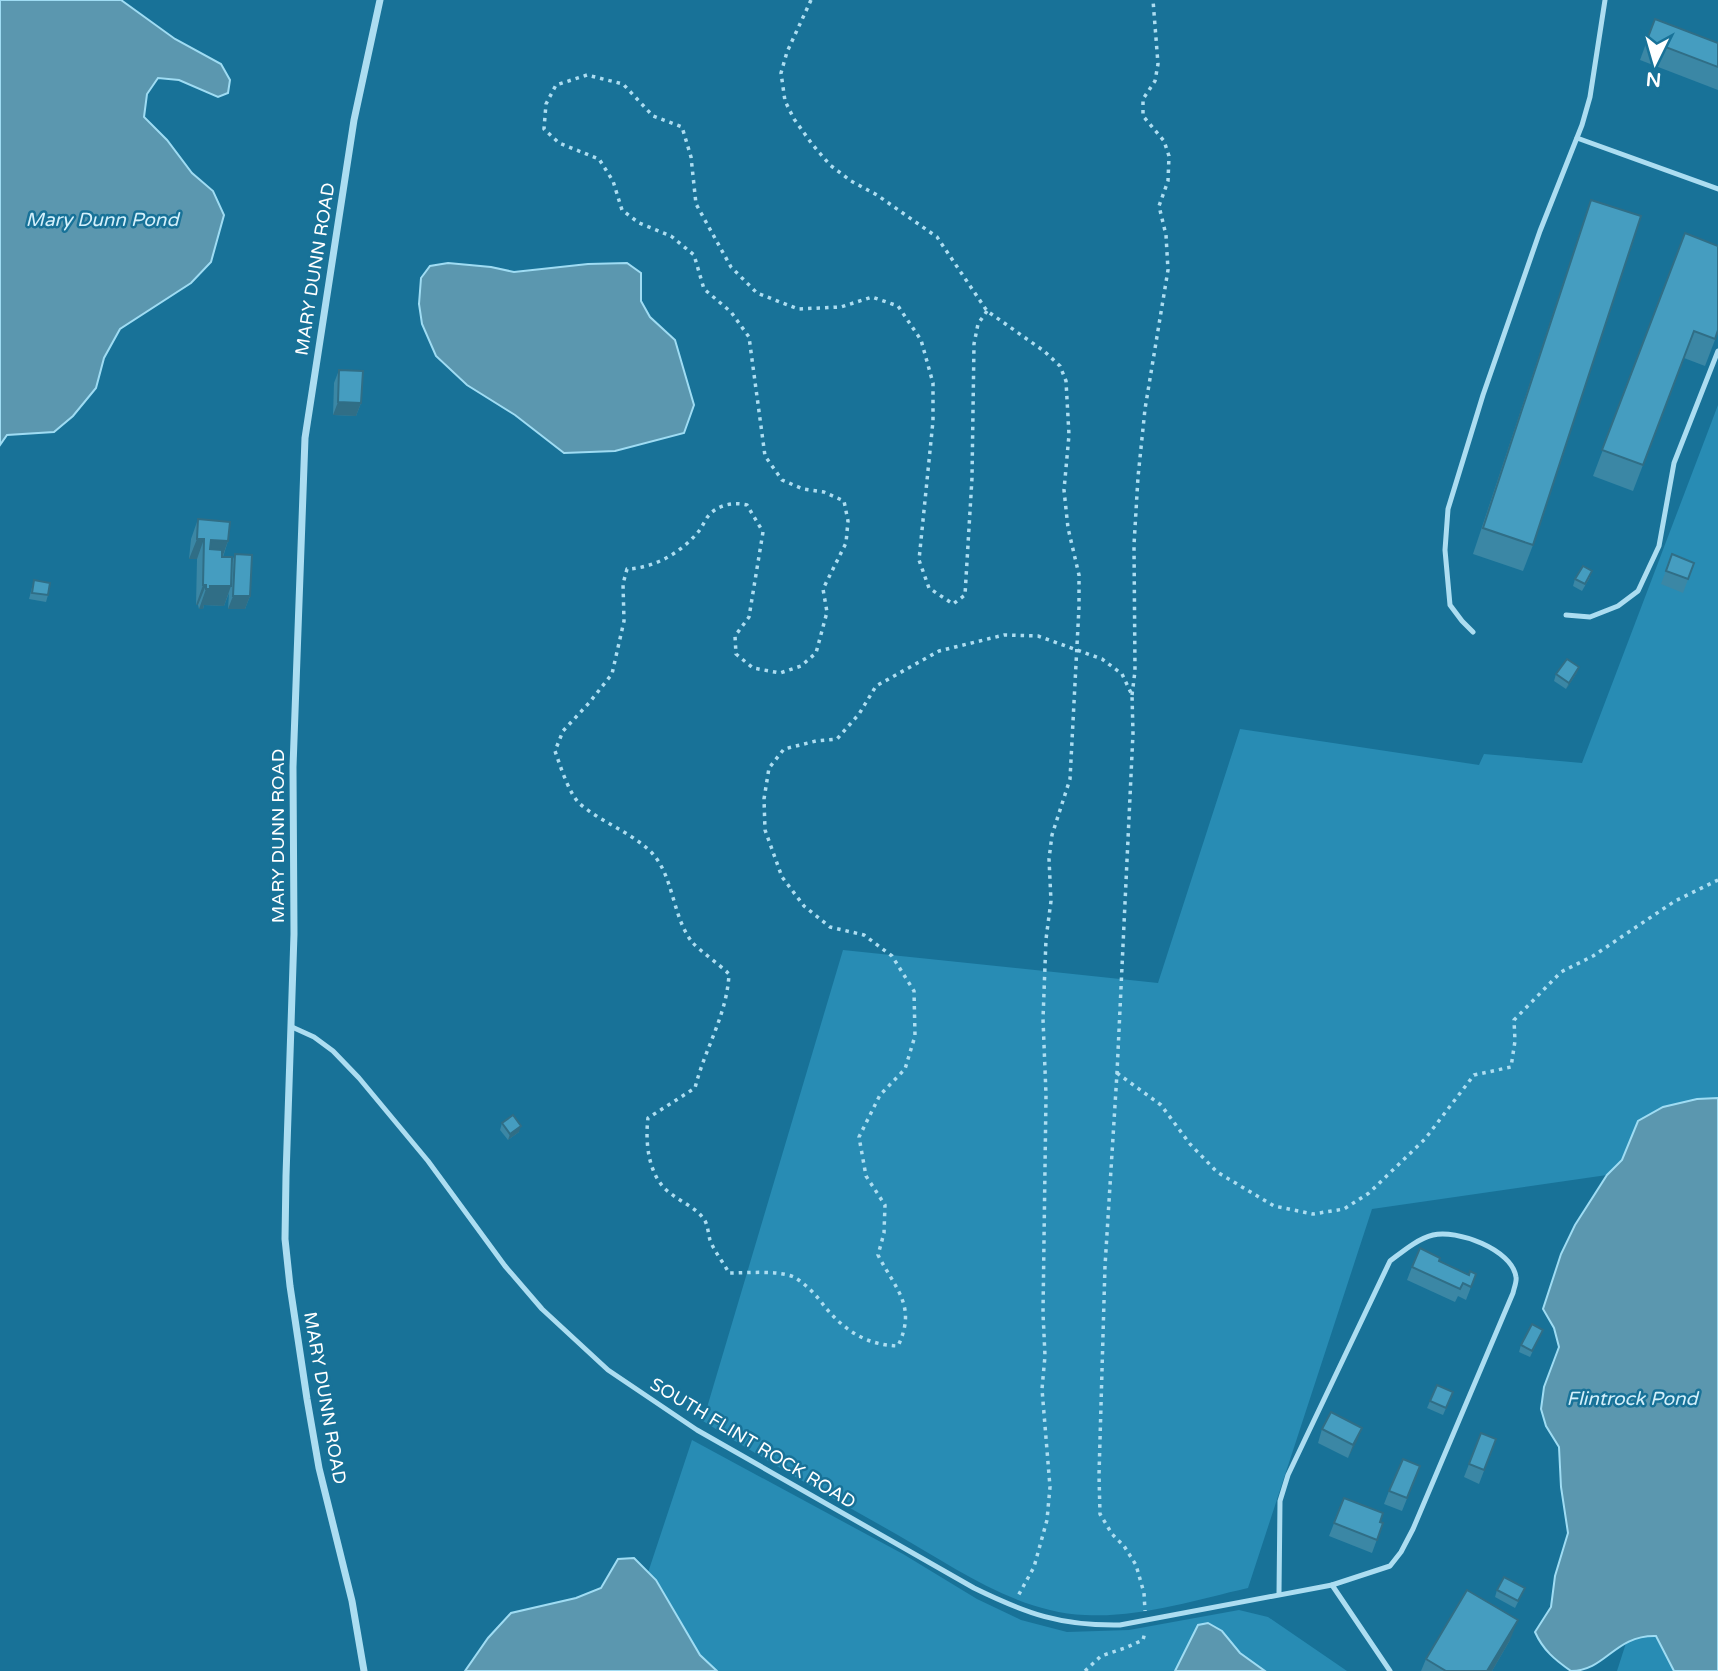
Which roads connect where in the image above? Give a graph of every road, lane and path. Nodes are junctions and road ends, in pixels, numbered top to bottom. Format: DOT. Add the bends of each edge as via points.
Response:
graph roads {
  1 [pos="380,0"];
  2 [pos="811,0"];
  3 [pos="1153,0"];
  4 [pos="1605,0"];
  5 [pos="1577,138"];
  6 [pos="1718,189"];
  7 [pos="987,311"];
  8 [pos="1718,351"];
  9 [pos="1566,615"];
  10 [pos="1473,632"];
  11 [pos="1077,650"];
  12 [pos="1132,695"];
  13 [pos="1718,880"];
  14 [pos="292,1027"];
  15 [pos="1117,1073"];
  16 [pos="1332,1585"];
  17 [pos="1279,1594"];
  18 [pos="1012,1607"];
  19 [pos="1145,1619"];
  20 [pos="364,1671"];
  21 [pos="1085,1671"];
  22 [pos="1390,1671"];
  1 -- 14 [label="street, MARY DUNN ROAD" via="354,120 305,438 293,767"];
  2 -- 7 [label="path" via="780,73 794,119 830,165 937,237"];
  3 -- 12 [label="path" via="1158,64 1155,81 1143,99 1143,116 1164,141 1169,156 1168,181 1159,206 1168,270 1138,477"];
  4 -- 5 [label="lane" via="1590,97"];
  5 -- 6 [label="lane"];
  5 -- 10 [label="lane" via="1483,395 1448,509 1444,550 1450,605"];
  7 -- 11 [label="path" via="1044,351 1060,366 1066,381 1069,435 1063,490 1079,575"];
  7 -- 11 [label="path" via="978,324 974,344 965,595 953,604 929,588 919,560 933,383 921,340 898,306 872,297 841,307 798,309 757,293 731,267 696,204 682,127 653,116 623,84 587,75 556,85 546,104 544,129 559,143 599,159 614,181 622,210 639,223 671,236 694,255 704,289 731,312 749,337 765,456 782,480 844,502 846,542 823,589 827,612 816,653 809,660 780,673 754,668 736,654 735,636 749,617 763,531 747,505 734,502 710,513 686,545 666,558 646,569 626,569 624,621 612,674 563,731 555,751 578,803 625,831 652,854 664,870 693,942 729,974 728,996 695,1088 648,1118 645,1139 656,1175 667,1192 705,1220 711,1242 729,1273 793,1277 816,1294 853,1335 880,1345 898,1346 906,1330 905,1303 878,1255 885,1205 866,1176 859,1137 880,1096 905,1069 915,1035 914,991 892,956 864,935 830,927 804,906 782,877 765,830 769,768 784,749 837,739 876,686 939,651 1004,635 1038,636"];
  8 -- 9 [label="lane" via="1674,463 1659,546 1638,591 1618,606 1590,617"];
  11 -- 12 [label="path" via="1102,659 1122,674"];
  11 -- 18 [label="path" via="1072,766 1052,835 1045,953 1042,1389 1050,1487 1047,1520 1034,1567"];
  12 -- 15 [label="path"];
  13 -- 15 [label="path" via="1675,901 1561,972 1514,1020 1511,1067 1474,1075 1425,1139 1369,1194 1344,1209 1312,1214 1273,1206 1217,1172 1161,1105"];
  14 -- 18 [label="lane, SOUTH FLINT ROCK ROAD" via="333,1051 359,1078 428,1161 505,1266 542,1309 608,1370 696,1430"];
  14 -- 20 [label="street, MARY DUNN ROAD" via="285,1238 290,1286 319,1468"];
  15 -- 19 [label="path" via="1105,1266 1100,1514 1136,1565"];
  16 -- 17 [label="lane, SOUTH FLINT ROCK ROAD"];
  16 -- 17 [label="lane, SOUTH FLINT ROCK ROAD" via="1390,1566 1413,1530 1513,1293 1517,1278 1509,1261 1492,1248 1463,1237 1434,1234 1390,1261 1288,1475 1280,1500"];
  16 -- 22 [label="lane"];
  17 -- 19 [label="lane, SOUTH FLINT ROCK ROAD"];
  18 -- 19 [label="lane, SOUTH FLINT ROCK ROAD" via="1048,1619 1090,1625"];
  19 -- 21 [label="path" via="1143,1640 1101,1656"];
}
